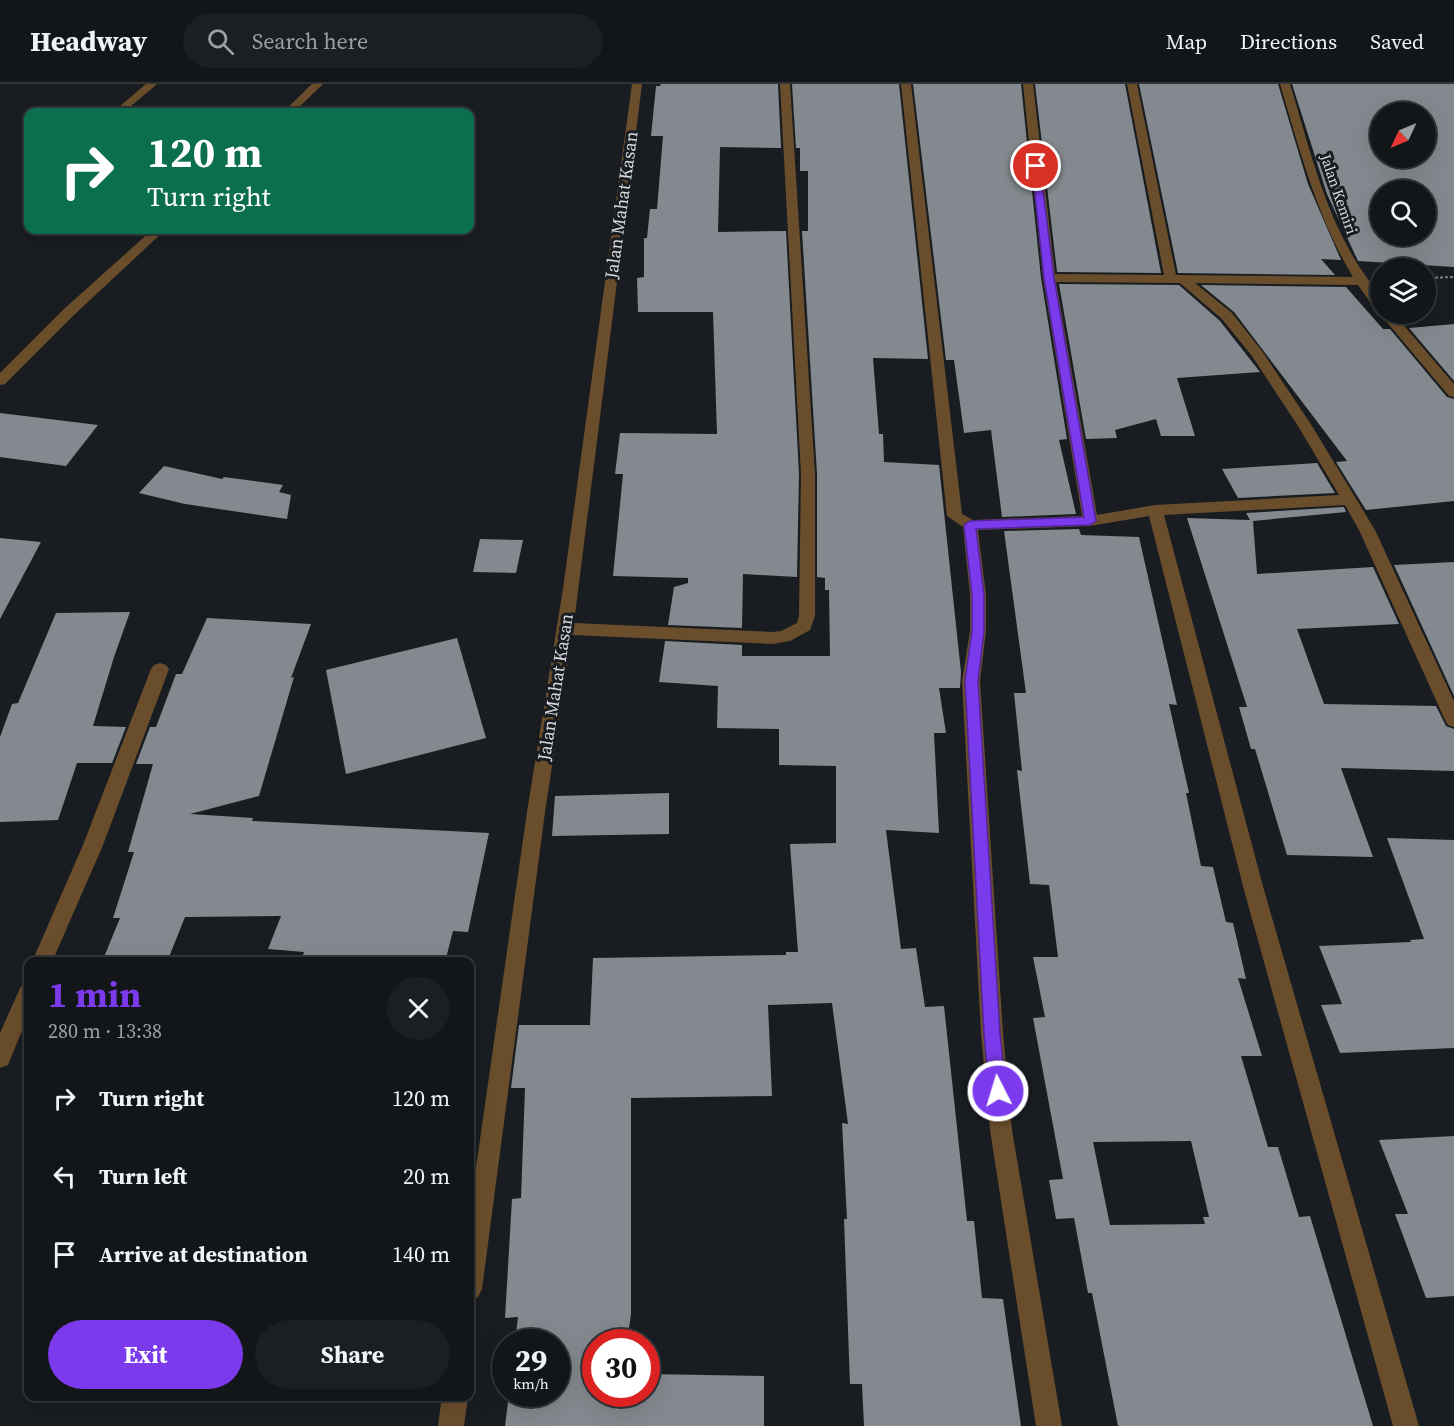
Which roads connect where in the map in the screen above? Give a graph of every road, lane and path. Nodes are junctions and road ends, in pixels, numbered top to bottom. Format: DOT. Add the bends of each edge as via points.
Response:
graph roads {
  1 [pos="152,84"];
  2 [pos="318,84"];
  3 [pos="637,84"];
  4 [pos="785,84"];
  5 [pos="906,84"];
  6 [pos="1028,84"];
  7 [pos="1132,84"];
  8 [pos="1286,84"];
  9 [pos="123,108"];
  10 [pos="292,108"];
  11 [pos="155,234"];
  12 [pos="1049,278"];
  13 [pos="1454,278"];
  14 [pos="1436,279"];
  15 [pos="1178,280"];
  16 [pos="1359,281"];
  17 [pos="1370,294"];
  18 [pos="1395,324"];
  19 [pos="0,381"];
  20 [pos="1454,393"];
  21 [pos="1348,501"];
  22 [pos="1155,510"];
  23 [pos="1090,521"];
  24 [pos="970,525"];
  25 [pos="564,629"];
  26 [pos="160,669"];
  27 [pos="1454,720"];
  28 [pos="44,957"];
  29 [pos="24,1002"];
  30 [pos="0,1058"];
  31 [pos="474,1260"];
  32 [pos="454,1401"];
  33 [pos="451,1426"];
  34 [pos="1049,1426"];
  35 [pos="1406,1426"];
  1 -- 9 [label="street"];
  2 -- 10 [label="street"];
  3 -- 25 [label="street, Jalan Mahat Kasan"];
  4 -- 25 [label="street" via="808,474 804,626 784,637 773,638"];
  5 -- 24 [label="street" via="955,516"];
  6 -- 12 [label="street"];
  7 -- 15 [label="street"];
  8 -- 16 [label="street, Jalan Kemiri" via="1329,225"];
  11 -- 19 [label="street"];
  12 -- 15 [label="street"];
  12 -- 23 [label="street"];
  13 -- 14 [label="path"];
  15 -- 16 [label="street"];
  15 -- 21 [label="street" via="1227,315 1257,354"];
  16 -- 17 [label="street, Jalan Kemiri"];
  18 -- 20 [label="street"];
  21 -- 22 [label="street"];
  21 -- 27 [label="street" via="1367,530"];
  22 -- 23 [label="street"];
  22 -- 35 [label="street" via="1257,901"];
  23 -- 24 [label="street"];
  24 -- 34 [label="street" via="978,595 971,681 992,1033 1001,1130"];
  25 -- 31 [label="street, Jalan Mahat Kasan"];
  26 -- 28 [label="street" via="93,845"];
  29 -- 30 [label="street"];
  32 -- 33 [label="street"];
}
